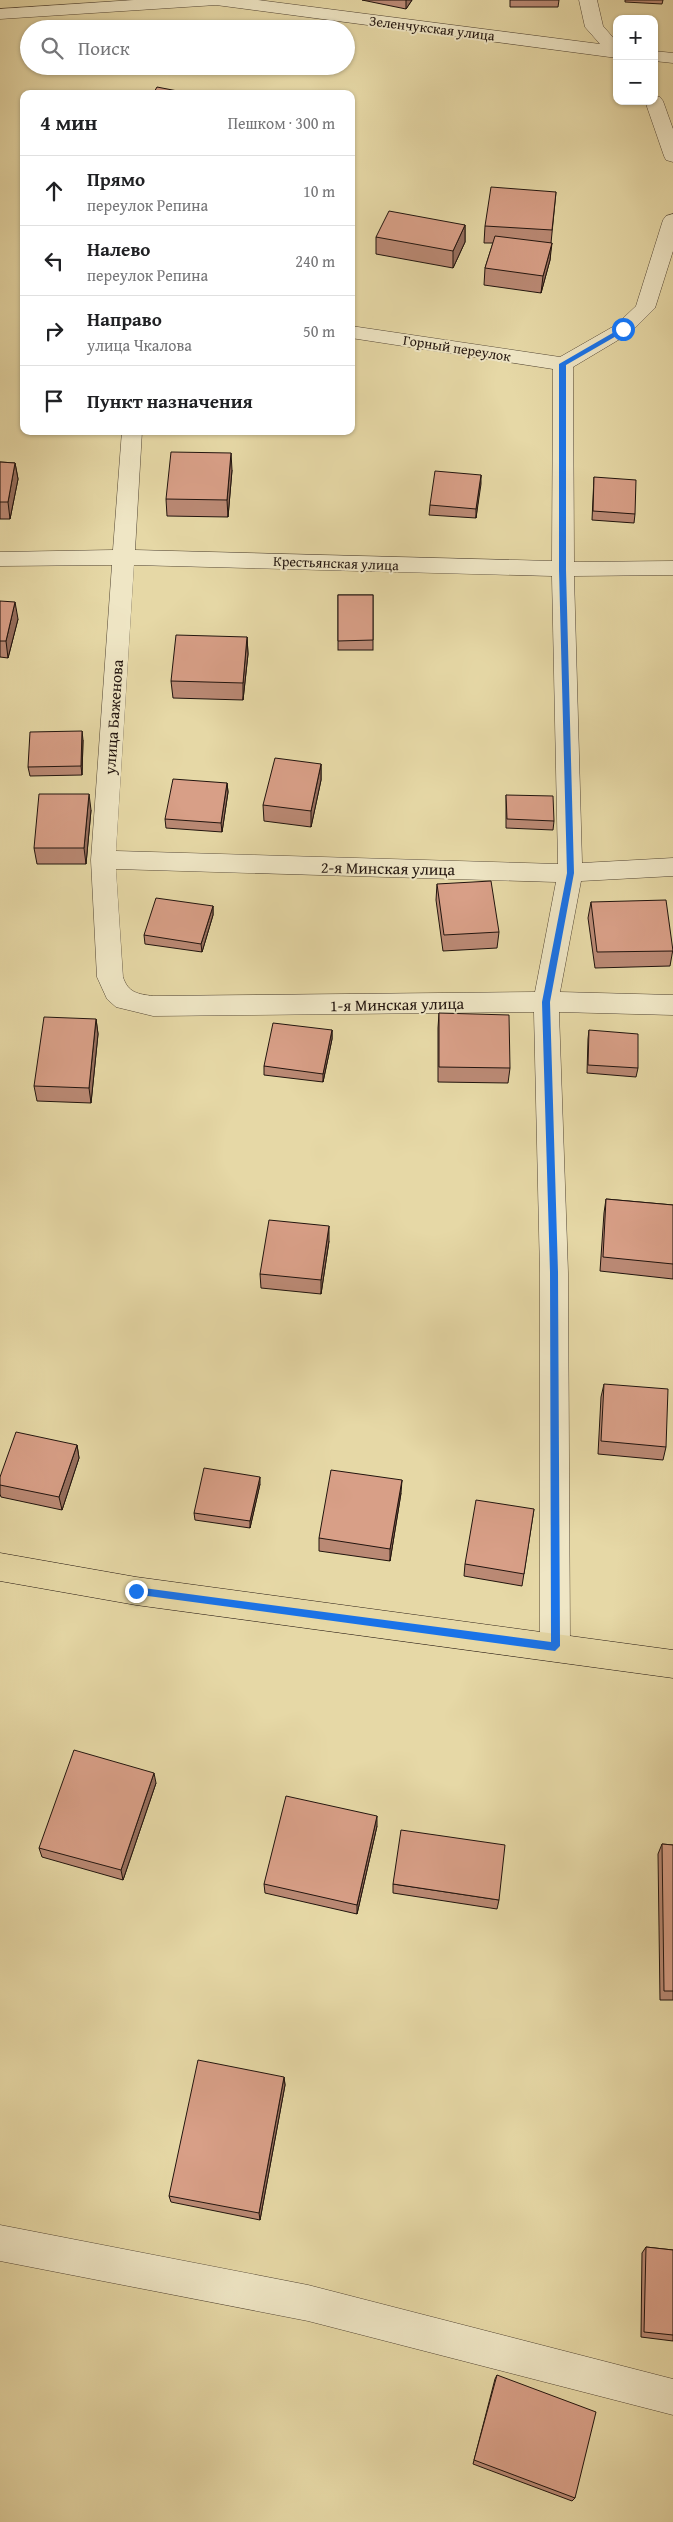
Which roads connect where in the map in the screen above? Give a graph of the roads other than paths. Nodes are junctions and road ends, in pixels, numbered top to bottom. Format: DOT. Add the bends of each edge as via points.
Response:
graph roads {
  1 [pos="216,0"];
  2 [pos="588,0"];
  3 [pos="0,14"];
  4 [pos="613,48"];
  5 [pos="613,52"];
  6 [pos="658,56"];
  7 [pos="673,58"];
  8 [pos="655,105"];
  9 [pos="673,156"];
  10 [pos="673,220"];
  11 [pos="355,333"];
  12 [pos="562,364"];
  13 [pos="132,435"];
  14 [pos="124,557"];
  15 [pos="0,560"];
  16 [pos="673,568"];
  17 [pos="563,570"];
  18 [pos="103,860"];
  19 [pos="673,867"];
  20 [pos="570,873"];
  21 [pos="122,1000"];
  22 [pos="546,1002"];
  23 [pos="673,1005"];
  24 [pos="0,1567"];
  25 [pos="555,1646"];
  26 [pos="673,1664"];
  27 [pos="0,2243"];
  28 [pos="673,2397"];
  1 -- 3 [label="street, Зеленчукская улица"];
  1 -- 5 [label="street, Зеленчукская улица"];
  2 -- 4 [label="street" via="594,26"];
  6 -- 7 [label="street"];
  8 -- 9 [label="street"];
  10 -- 12 [label="street" via="646,308 623,329"];
  11 -- 12 [label="street, Горный переулок"];
  12 -- 17 [label="street"];
  13 -- 14 [label="street, улица Баженова"];
  14 -- 15 [label="street, Крестьянская улица"];
  14 -- 17 [label="street, Крестьянская улица"];
  14 -- 18 [label="street, улица Баженова"];
  16 -- 17 [label="street, Крестьянская улица"];
  17 -- 20 [label="street"];
  18 -- 20 [label="street, 2-я Минская улица"];
  18 -- 21 [label="street, улица Баженова" via="110,977 113,989"];
  19 -- 20 [label="street, 2-я Минская улица"];
  20 -- 22 [label="street"];
  21 -- 22 [label="street, 1-я Минская улица" via="153,1006"];
  22 -- 23 [label="street, 1-я Минская улица"];
  22 -- 25 [label="street" via="554,1272"];
  24 -- 25 [label="main road" via="136,1591"];
  25 -- 26 [label="main road"];
  27 -- 28 [label="street" via="308,2303"];
}
